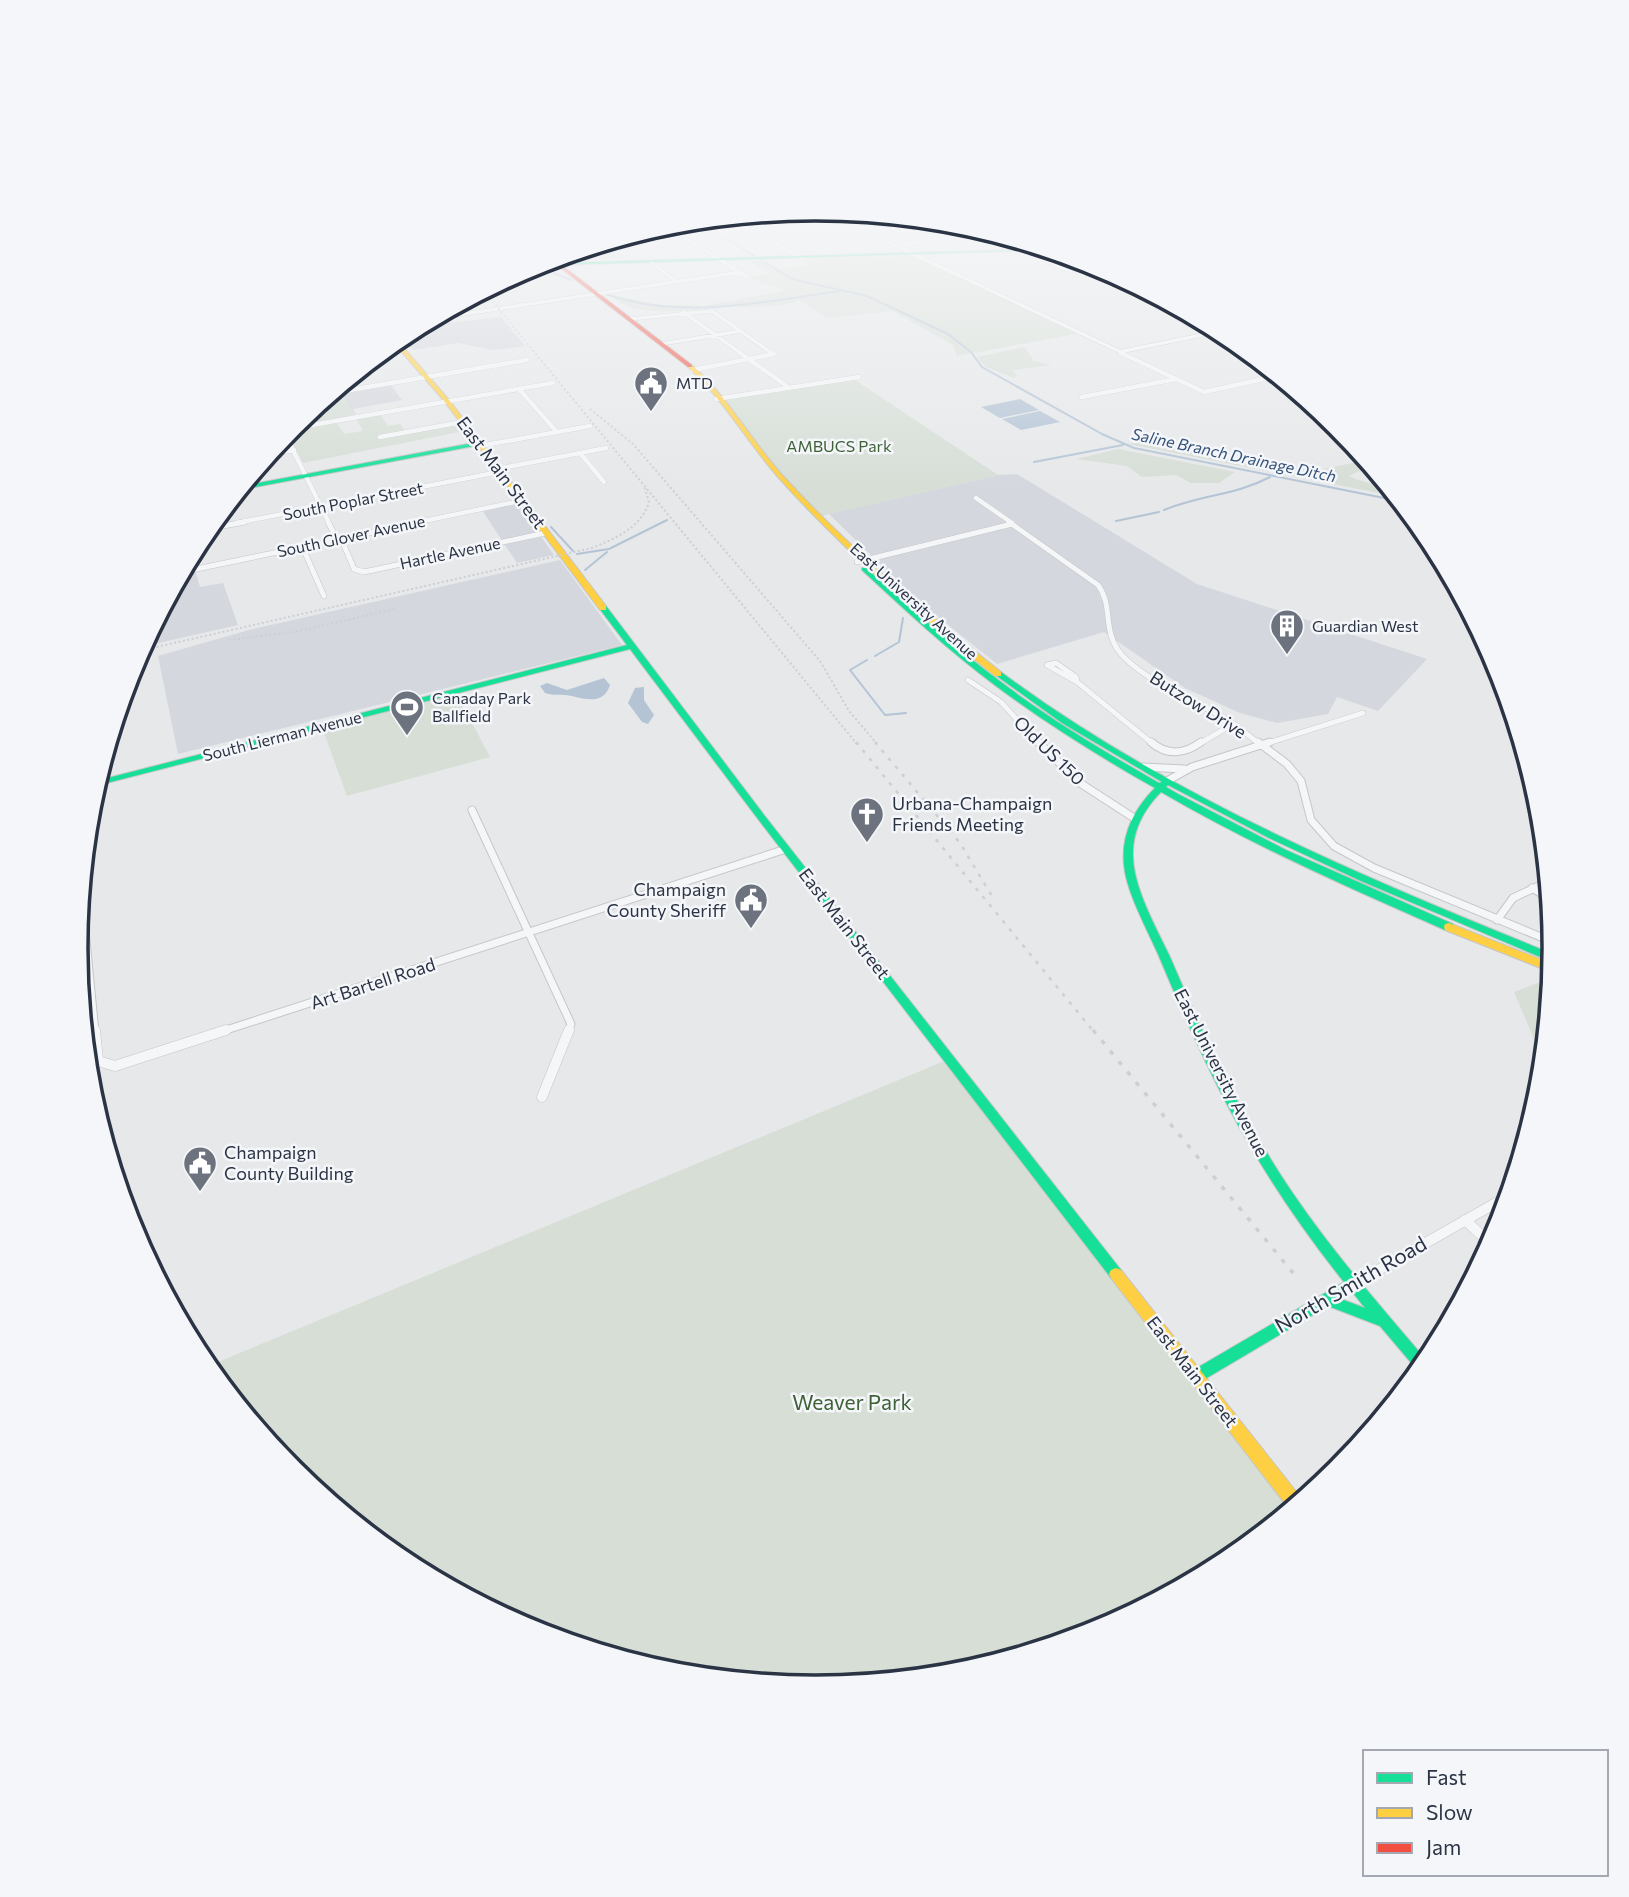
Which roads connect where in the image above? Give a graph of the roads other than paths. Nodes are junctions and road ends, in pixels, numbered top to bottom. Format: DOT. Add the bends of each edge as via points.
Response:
graph roads {
  1 [pos="683,312"];
  2 [pos="622,313"];
  3 [pos="679,313"];
  4 [pos="714,313"];
  5 [pos="1036,313"];
  6 [pos="630,319"];
  7 [pos="741,331"];
  8 [pos="716,335"];
  9 [pos="1203,335"];
  10 [pos="662,344"];
  11 [pos="403,350"];
  12 [pos="1119,352"];
  13 [pos="527,360"];
  14 [pos="750,360"];
  15 [pos="693,370"];
  16 [pos="428,377"];
  17 [pos="859,377"];
  18 [pos="1176,379"];
  19 [pos="1265,379"];
  20 [pos="553,383"];
  21 [pos="788,387"];
  22 [pos="352,388"];
  23 [pos="519,389"];
  24 [pos="1083,397"];
  25 [pos="719,398"];
  26 [pos="447,401"];
  27 [pos="462,422"];
  28 [pos="309,425"];
  29 [pos="590,426"];
  30 [pos="557,432"];
  31 [pos="380,437"];
  32 [pos="291,444"];
  33 [pos="479,445"];
  34 [pos="606,448"];
  35 [pos="294,450"];
  36 [pos="284,452"];
  37 [pos="580,453"];
  38 [pos="498,470"];
  39 [pos="306,476"];
  40 [pos="604,482"];
  41 [pos="255,485"];
  42 [pos="976,498"];
  43 [pos="520,501"];
  44 [pos="321,507"];
  45 [pos="1012,524"];
  46 [pos="224,526"];
  47 [pos="545,533"];
  48 [pos="339,539"];
  49 [pos="302,546"];
  50 [pos="862,561"];
  51 [pos="196,567"];
  52 [pos="324,596"];
  53 [pos="631,646"];
  54 [pos="968,680"];
  55 [pos="1077,682"];
  56 [pos="1363,713"];
  57 [pos="1233,724"];
  58 [pos="1262,745"];
  59 [pos="1142,767"];
  60 [pos="1187,769"];
  61 [pos="107,781"];
  62 [pos="1163,784"];
  63 [pos="1144,804"];
  64 [pos="1191,805"];
  65 [pos="472,810"];
  66 [pos="1134,818"];
  67 [pos="786,849"];
  68 [pos="1538,885"];
  69 [pos="1532,888"];
  70 [pos="1539,892"];
  71 [pos="1497,920"];
  72 [pos="529,933"];
  73 [pos="1542,938"];
  74 [pos="1542,953"];
  75 [pos="88,964"];
  76 [pos="1541,964"];
  77 [pos="542,1097"];
  78 [pos="1495,1203"];
  79 [pos="1465,1220"];
  80 [pos="1482,1236"];
  81 [pos="1352,1285"];
  82 [pos="1328,1300"];
  83 [pos="1382,1321"];
  84 [pos="1415,1358"];
  85 [pos="1195,1377"];
  86 [pos="1290,1498"];
  1 -- 8 [label="street"];
  2 -- 6 [label="main road, East University Avenue"];
  3 -- 6 [label="street"];
  4 -- 7 [label="street"];
  5 -- 12 [label="street"];
  6 -- 10 [label="main road, East University Avenue"];
  7 -- 8 [label="street"];
  7 -- 14 [label="street" via="774,353"];
  8 -- 10 [label="street"];
  8 -- 14 [label="street"];
  9 -- 12 [label="street"];
  10 -- 15 [label="main road, East University Avenue"];
  11 -- 16 [label="main road, East Main Street"];
  12 -- 18 [label="street"];
  13 -- 16 [label="street"];
  14 -- 15 [label="street"];
  14 -- 21 [label="street"];
  15 -- 25 [label="main road, East University Avenue"];
  16 -- 22 [label="street"];
  16 -- 26 [label="main road, East Main Street"];
  17 -- 21 [label="street"];
  18 -- 19 [label="street" via="1204,393"];
  18 -- 24 [label="street"];
  20 -- 23 [label="street"];
  21 -- 25 [label="street"];
  23 -- 26 [label="street"];
  23 -- 30 [label="street"];
  25 -- 50 [label="main road, East University Avenue" via="771,466"];
  26 -- 27 [label="main road, East Main Street"];
  26 -- 28 [label="street"];
  27 -- 31 [label="street"];
  27 -- 33 [label="main road, East Main Street"];
  29 -- 30 [label="street"];
  30 -- 33 [label="street"];
  32 -- 35 [label="street"];
  33 -- 38 [label="main road, East Main Street"];
  33 -- 39 [label="main road"];
  34 -- 37 [label="street, South Poplar Street"];
  35 -- 36 [label="street"];
  35 -- 39 [label="street"];
  37 -- 38 [label="street, South Poplar Street"];
  37 -- 40 [label="street"];
  38 -- 43 [label="main road, East Main Street"];
  38 -- 44 [label="street, South Poplar Street"];
  39 -- 41 [label="main road"];
  39 -- 44 [label="street"];
  42 -- 45 [label="street, Butzow Drive"];
  43 -- 47 [label="main road, East Main Street"];
  43 -- 48 [label="street, South Glover Avenue"];
  44 -- 46 [label="street, South Poplar Street"];
  44 -- 48 [label="street"];
  45 -- 50 [label="street"];
  45 -- 57 [label="street, Butzow Drive" via="1098,585 1107,597 1110,636 1119,652 1169,690"];
  47 -- 48 [label="street, Hartle Avenue" via="355,571"];
  47 -- 53 [label="main road, East Main Street"];
  48 -- 49 [label="street, South Glover Avenue"];
  49 -- 51 [label="street, South Glover Avenue"];
  49 -- 52 [label="street"];
  50 -- 59 [label="main road, East University Avenue" via="985,665"];
  50 -- 62 [label="main road, East University Avenue" via="938,639 998,685 1063,730"];
  53 -- 61 [label="main road, South Lierman Avenue"];
  53 -- 67 [label="main road, East Main Street"];
  54 -- 66 [label="street, Old US 150" via="998,701 1080,783"];
  55 -- 57 [label="street" via="1167,751 1193,750 1214,732"];
  56 -- 58 [label="street"];
  57 -- 58 [label="street, Butzow Drive"];
  58 -- 60 [label="street"];
  58 -- 71 [label="street, Butzow Drive" via="1301,780 1311,820 1334,846 1374,869"];
  59 -- 60 [label="street"];
  59 -- 62 [label="main road, East University Avenue"];
  60 -- 62 [label="street"];
  62 -- 63 [label="main road, East University Avenue"];
  62 -- 64 [label="main road"];
  62 -- 74 [label="main road" via="1346,872"];
  63 -- 64 [label="main road"];
  63 -- 66 [label="main road, East University Avenue"];
  64 -- 76 [label="main road" via="1344,881"];
  65 -- 72 [label="street"];
  66 -- 81 [label="main road, East University Avenue" via="1125,845 1127,865 1197,1033 1267,1163"];
  67 -- 72 [label="street, Art Bartell Road"];
  67 -- 85 [label="main road, East Main Street"];
  68 -- 69 [label="street"];
  69 -- 70 [label="street"];
  69 -- 71 [label="street" via="1513,898"];
  71 -- 73 [label="street, Butzow Drive"];
  72 -- 75 [label="street, Art Bartell Road" via="115,1066 98,1061"];
  72 -- 77 [label="street" via="571,1024"];
  78 -- 79 [label="street, North Smith Road"];
  79 -- 80 [label="street"];
  79 -- 81 [label="street, North Smith Road"];
  81 -- 82 [label="main road, North Smith Road"];
  81 -- 83 [label="main road, East University Avenue"];
  82 -- 83 [label="main road"];
  82 -- 85 [label="main road, North Smith Road"];
  83 -- 84 [label="main road, East University Avenue"];
  85 -- 86 [label="main road, East Main Street"];
}
